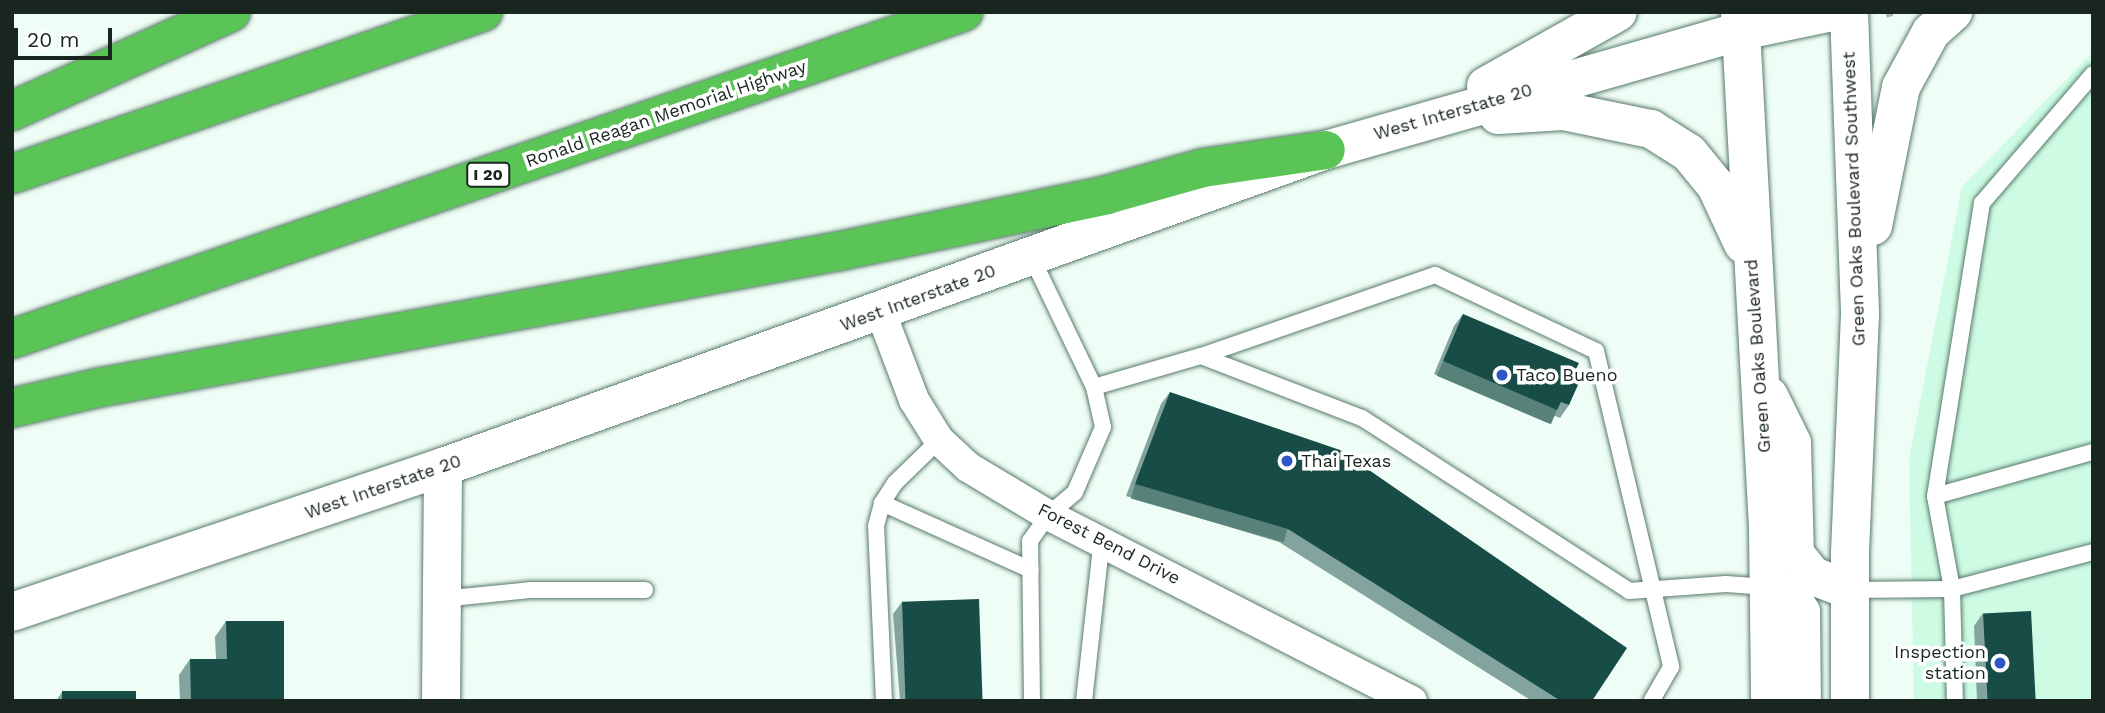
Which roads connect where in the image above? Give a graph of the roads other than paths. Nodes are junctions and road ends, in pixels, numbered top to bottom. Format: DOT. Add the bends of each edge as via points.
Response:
graph roads {
  1 [pos="231,12"];
  2 [pos="483,12"];
  3 [pos="963,12"];
  4 [pos="1618,12"];
  5 [pos="1832,12"];
  6 [pos="1849,12"];
  7 [pos="1953,12"];
  8 [pos="1740,22"];
  9 [pos="2093,74"];
  10 [pos="12,111"];
  11 [pos="1426,119"];
  12 [pos="1326,150"];
  13 [pos="12,174"];
  14 [pos="1031,256"];
  15 [pos="1755,309"];
  16 [pos="881,313"];
  17 [pos="1860,314"];
  18 [pos="12,339"];
  19 [pos="1201,356"];
  20 [pos="1762,382"];
  21 [pos="1094,387"];
  22 [pos="12,408"];
  23 [pos="939,440"];
  24 [pos="2093,452"];
  25 [pos="443,467"];
  26 [pos="1935,496"];
  27 [pos="882,503"];
  28 [pos="1048,515"];
  29 [pos="1102,539"];
  30 [pos="2093,552"];
  31 [pos="1031,570"];
  32 [pos="1850,571"];
  33 [pos="1768,587"];
  34 [pos="1652,589"];
  35 [pos="1952,589"];
  36 [pos="645,590"];
  37 [pos="442,599"];
  38 [pos="12,612"];
  39 [pos="1376,692"];
  40 [pos="441,701"];
  41 [pos="884,701"];
  42 [pos="1032,701"];
  43 [pos="1084,701"];
  44 [pos="1412,701"];
  45 [pos="1650,701"];
  46 [pos="1770,701"];
  47 [pos="1802,701"];
  48 [pos="1850,701"];
  49 [pos="1955,701"];
  1 -- 10 [label="highway"];
  2 -- 13 [label="highway"];
  3 -- 18 [label="highway, Ronald Reagan Memorial Highway / I 20"];
  4 -- 11 [label="main road"];
  5 -- 8 [label="main road, West Interstate 20"];
  6 -- 17 [label="main road, Green Oaks Boulevard Southwest"];
  7 -- 17 [label="main road" via="1931,32 1901,87 1877,196"];
  8 -- 11 [label="main road, West Interstate 20"];
  8 -- 15 [label="main road, Green Oaks Boulevard"];
  9 -- 26 [label="lane" via="1983,203"];
  11 -- 12 [label="main road, West Interstate 20"];
  11 -- 15 [label="main road" via="1563,111 1651,129 1689,153 1716,186 1747,253"];
  12 -- 14 [label="main road, West Interstate 20"];
  12 -- 22 [label="highway" via="1203,168 1107,195 839,251"];
  14 -- 16 [label="main road, West Interstate 20"];
  14 -- 21 [label="lane"];
  15 -- 20 [label="main road, Green Oaks Boulevard"];
  16 -- 23 [label="street, Forest Bend Drive" via="914,400"];
  16 -- 25 [label="main road, West Interstate 20"];
  17 -- 32 [label="main road, Green Oaks Boulevard Southwest"];
  19 -- 21 [label="lane"];
  19 -- 34 [label="lane" via="1363,418 1629,591"];
  19 -- 34 [label="lane" via="1435,275 1596,351"];
  20 -- 32 [label="main road" via="1791,443 1795,554 1813,576"];
  20 -- 33 [label="main road, Green Oaks Boulevard"];
  21 -- 28 [label="lane" via="1103,427 1075,492"];
  23 -- 27 [label="lane" via="914,461"];
  23 -- 28 [label="street, Forest Bend Drive" via="968,467"];
  24 -- 26 [label="lane"];
  25 -- 37 [label="main road"];
  25 -- 38 [label="main road, West Interstate 20"];
  26 -- 35 [label="lane"];
  27 -- 31 [label="lane"];
  27 -- 41 [label="lane" via="876,526"];
  28 -- 29 [label="street, Forest Bend Drive"];
  28 -- 31 [label="lane" via="1030,541"];
  29 -- 39 [label="street, Forest Bend Drive"];
  29 -- 43 [label="lane"];
  30 -- 35 [label="lane"];
  31 -- 42 [label="lane"];
  32 -- 35 [label="lane"];
  32 -- 48 [label="main road, Green Oaks Boulevard Southwest"];
  33 -- 34 [label="lane"];
  33 -- 46 [label="main road, Green Oaks Boulevard"];
  33 -- 47 [label="main road" via="1792,598 1801,612"];
  34 -- 45 [label="lane" via="1671,667"];
  35 -- 49 [label="lane"];
  36 -- 37 [label="lane" via="530,590"];
  37 -- 40 [label="main road"];
  39 -- 44 [label="street, Forest Bend Drive"];
}
